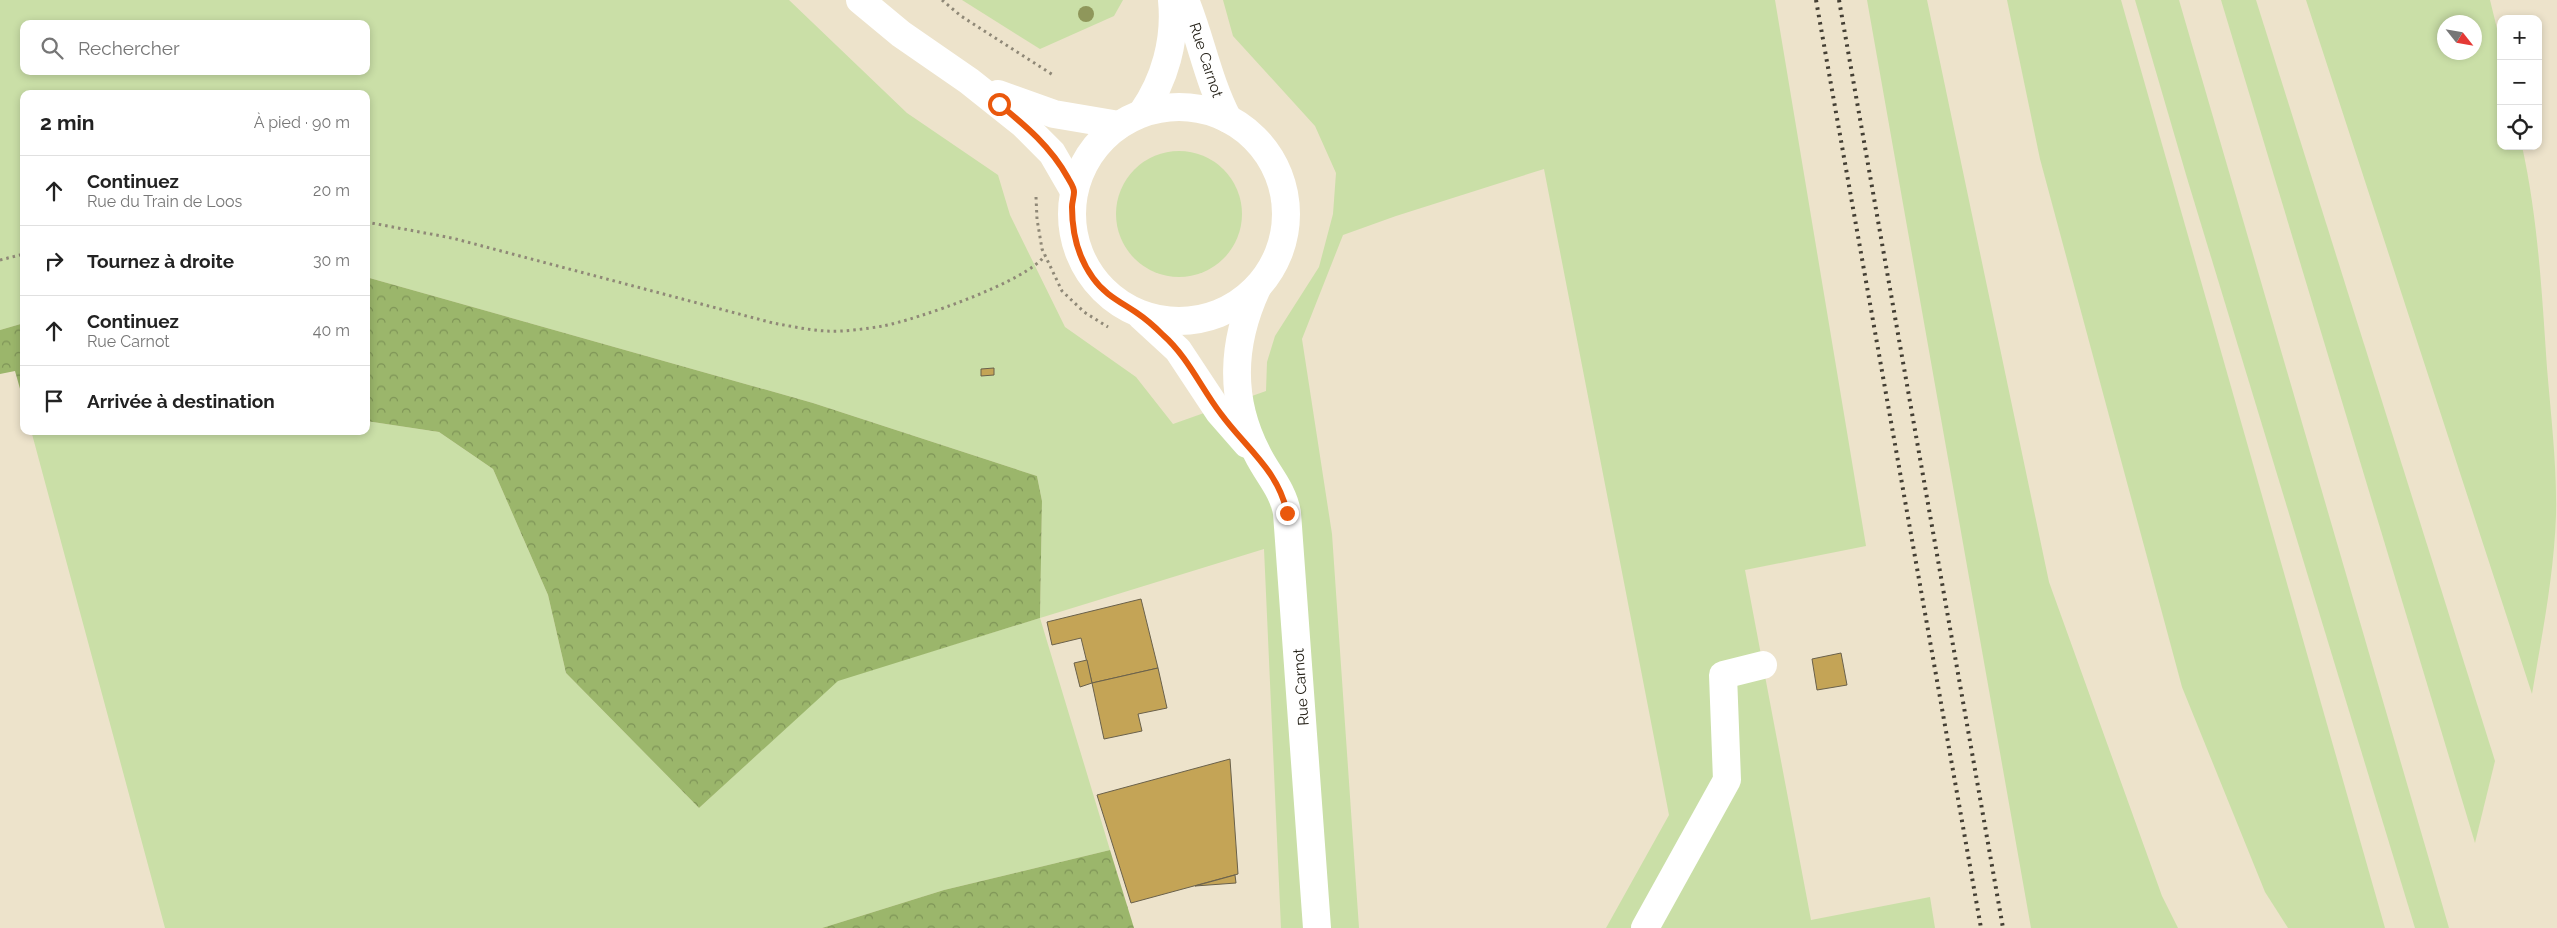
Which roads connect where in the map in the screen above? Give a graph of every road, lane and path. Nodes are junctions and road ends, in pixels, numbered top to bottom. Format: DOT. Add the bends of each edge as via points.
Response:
graph roads {
  1 [pos="860,0"];
  2 [pos="942,0"];
  3 [pos="1172,0"];
  4 [pos="1185,0"];
  5 [pos="969,81"];
  6 [pos="1032,107"];
  7 [pos="1131,119"];
  8 [pos="1228,119"];
  9 [pos="1036,191"];
  10 [pos="1074,191"];
  11 [pos="370,223"];
  12 [pos="20,255"];
  13 [pos="1045,255"];
  14 [pos="0,260"];
  15 [pos="1259,285"];
  16 [pos="1136,312"];
  17 [pos="1113,331"];
  18 [pos="1257,454"];
  19 [pos="1763,665"];
  20 [pos="1317,928"];
  21 [pos="1644,928"];
  1 -- 5 [label="street" via="901,34"];
  2 -- 6 [label="path" via="1040,67 1042,90"];
  3 -- 7 [label="street, Rue Carnot" via="1174,23 1167,60 1155,95"];
  4 -- 8 [label="street, Rue Carnot" via="1212,85"];
  5 -- 6 [label="street"];
  5 -- 10 [label="street" via="1040,139 1057,160"];
  6 -- 7 [label="street" via="1054,114"];
  7 -- 8 [label="street" via="1167,107 1192,107"];
  7 -- 10 [label="street" via="1103,138 1090,154"];
  8 -- 15 [label="street" via="1250,133 1267,152 1283,188 1286,214 1283,239 1274,263"];
  9 -- 13 [label="path" via="1037,219"];
  10 -- 16 [label="street" via="1073,231 1080,256 1102,290"];
  11 -- 13 [label="path" via="452,238 773,323 827,331 884,326 946,306 1018,277"];
  12 -- 14 [label="path"];
  13 -- 17 [label="path" via="1062,291 1084,312"];
  15 -- 16 [label="street" via="1228,310 1202,318 1175,321"];
  15 -- 18 [label="street, Rue Carnot" via="1242,326 1236,376 1240,412"];
  16 -- 18 [label="street, Rue Carnot" via="1178,350 1228,424"];
  18 -- 20 [label="street, Rue Carnot" via="1285,499 1288,521"];
  19 -- 21 [label="street" via="1723,675 1728,780"];
}
